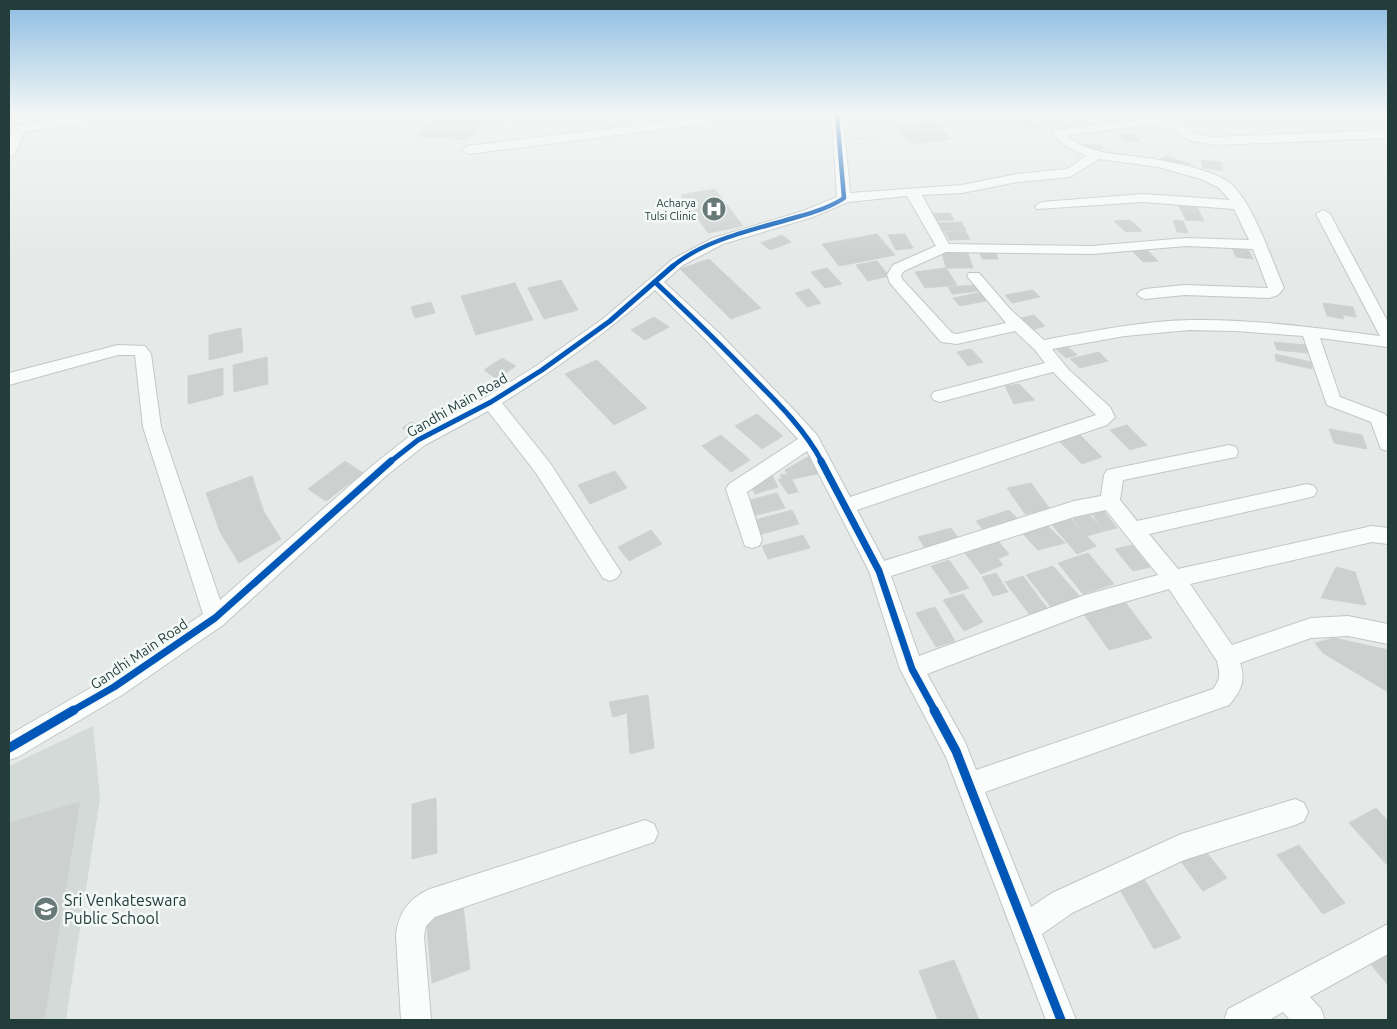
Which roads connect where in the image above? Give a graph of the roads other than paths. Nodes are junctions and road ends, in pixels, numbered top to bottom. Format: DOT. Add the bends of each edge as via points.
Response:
graph roads {
  1 [pos="842,162"];
  2 [pos="1088,162"];
  3 [pos="1155,162"];
  4 [pos="911,192"];
  5 [pos="844,198"];
  6 [pos="1238,205"];
  7 [pos="1042,206"];
  8 [pos="1322,214"];
  9 [pos="1258,246"];
  10 [pos="944,248"];
  11 [pos="974,276"];
  12 [pos="655,282"];
  13 [pos="1145,294"];
  14 [pos="1017,325"];
  15 [pos="1310,332"];
  16 [pos="1388,336"];
  17 [pos="1388,342"];
  18 [pos="1041,346"];
  19 [pos="1056,366"];
  20 [pos="9,378"];
  21 [pos="940,396"];
  22 [pos="491,402"];
  23 [pos="810,440"];
  24 [pos="1388,444"];
  25 [pos="1229,452"];
  26 [pos="1307,491"];
  27 [pos="1110,502"];
  28 [pos="845,506"];
  29 [pos="1132,530"];
  30 [pos="1388,536"];
  31 [pos="752,540"];
  32 [pos="879,571"];
  33 [pos="610,572"];
  34 [pos="1174,578"];
  35 [pos="215,618"];
  36 [pos="1388,634"];
  37 [pos="1227,657"];
  38 [pos="912,669"];
  39 [pos="9,748"];
  40 [pos="969,785"];
  41 [pos="1295,812"];
  42 [pos="645,833"];
  43 [pos="1025,928"];
  44 [pos="1388,938"];
  45 [pos="1287,994"];
  46 [pos="416,1020"];
  47 [pos="1061,1020"];
  48 [pos="1239,1020"];
  49 [pos="1310,1020"];
  1 -- 5 [label="street"];
  2 -- 4 [label="street" via="1070,173 1018,178 962,189"];
  3 -- 6 [label="street" via="1212,178 1229,190"];
  4 -- 5 [label="street"];
  4 -- 10 [label="street"];
  5 -- 12 [label="street, Gandhi Main Road" via="808,214 718,241 678,262"];
  6 -- 7 [label="street" via="1143,198"];
  6 -- 9 [label="street"];
  8 -- 16 [label="street"];
  9 -- 10 [label="street" via="1186,242 1092,250"];
  9 -- 13 [label="street" via="1276,288 1273,292 1185,290"];
  10 -- 14 [label="street" via="898,268 894,275 942,333 947,338 957,338"];
  11 -- 14 [label="street"];
  12 -- 22 [label="street, Gandhi Main Road" via="602,327"];
  12 -- 23 [label="street" via="734,358"];
  14 -- 18 [label="street"];
  15 -- 17 [label="street"];
  15 -- 18 [label="street" via="1244,326 1180,326 1121,330"];
  15 -- 24 [label="street" via="1333,401 1379,418"];
  18 -- 19 [label="street"];
  19 -- 21 [label="street"];
  19 -- 28 [label="street" via="1106,417"];
  20 -- 35 [label="street" via="118,350 139,350 143,354 152,427"];
  22 -- 33 [label="street" via="543,468"];
  22 -- 35 [label="street, Gandhi Main Road" via="418,440"];
  23 -- 28 [label="street"];
  23 -- 31 [label="street" via="736,489"];
  25 -- 27 [label="street" via="1114,475"];
  26 -- 29 [label="street"];
  27 -- 29 [label="street"];
  27 -- 32 [label="street" via="1074,510"];
  28 -- 32 [label="street"];
  29 -- 34 [label="street"];
  30 -- 34 [label="street" via="1372,534"];
  32 -- 38 [label="street"];
  34 -- 37 [label="street"];
  34 -- 38 [label="street" via="1085,604"];
  35 -- 39 [label="street, Gandhi Main Road" via="114,687"];
  36 -- 37 [label="street" via="1348,626 1311,628"];
  37 -- 40 [label="street" via="1232,673 1231,685 1221,697"];
  38 -- 40 [label="street" via="956,751"];
  40 -- 43 [label="street"];
  41 -- 43 [label="street" via="1180,848 1062,903"];
  42 -- 46 [label="street" via="430,903 419,911 411,923 410,936"];
  43 -- 47 [label="street"];
  44 -- 45 [label="street"];
  45 -- 48 [label="street"];
  45 -- 49 [label="street"];
}
